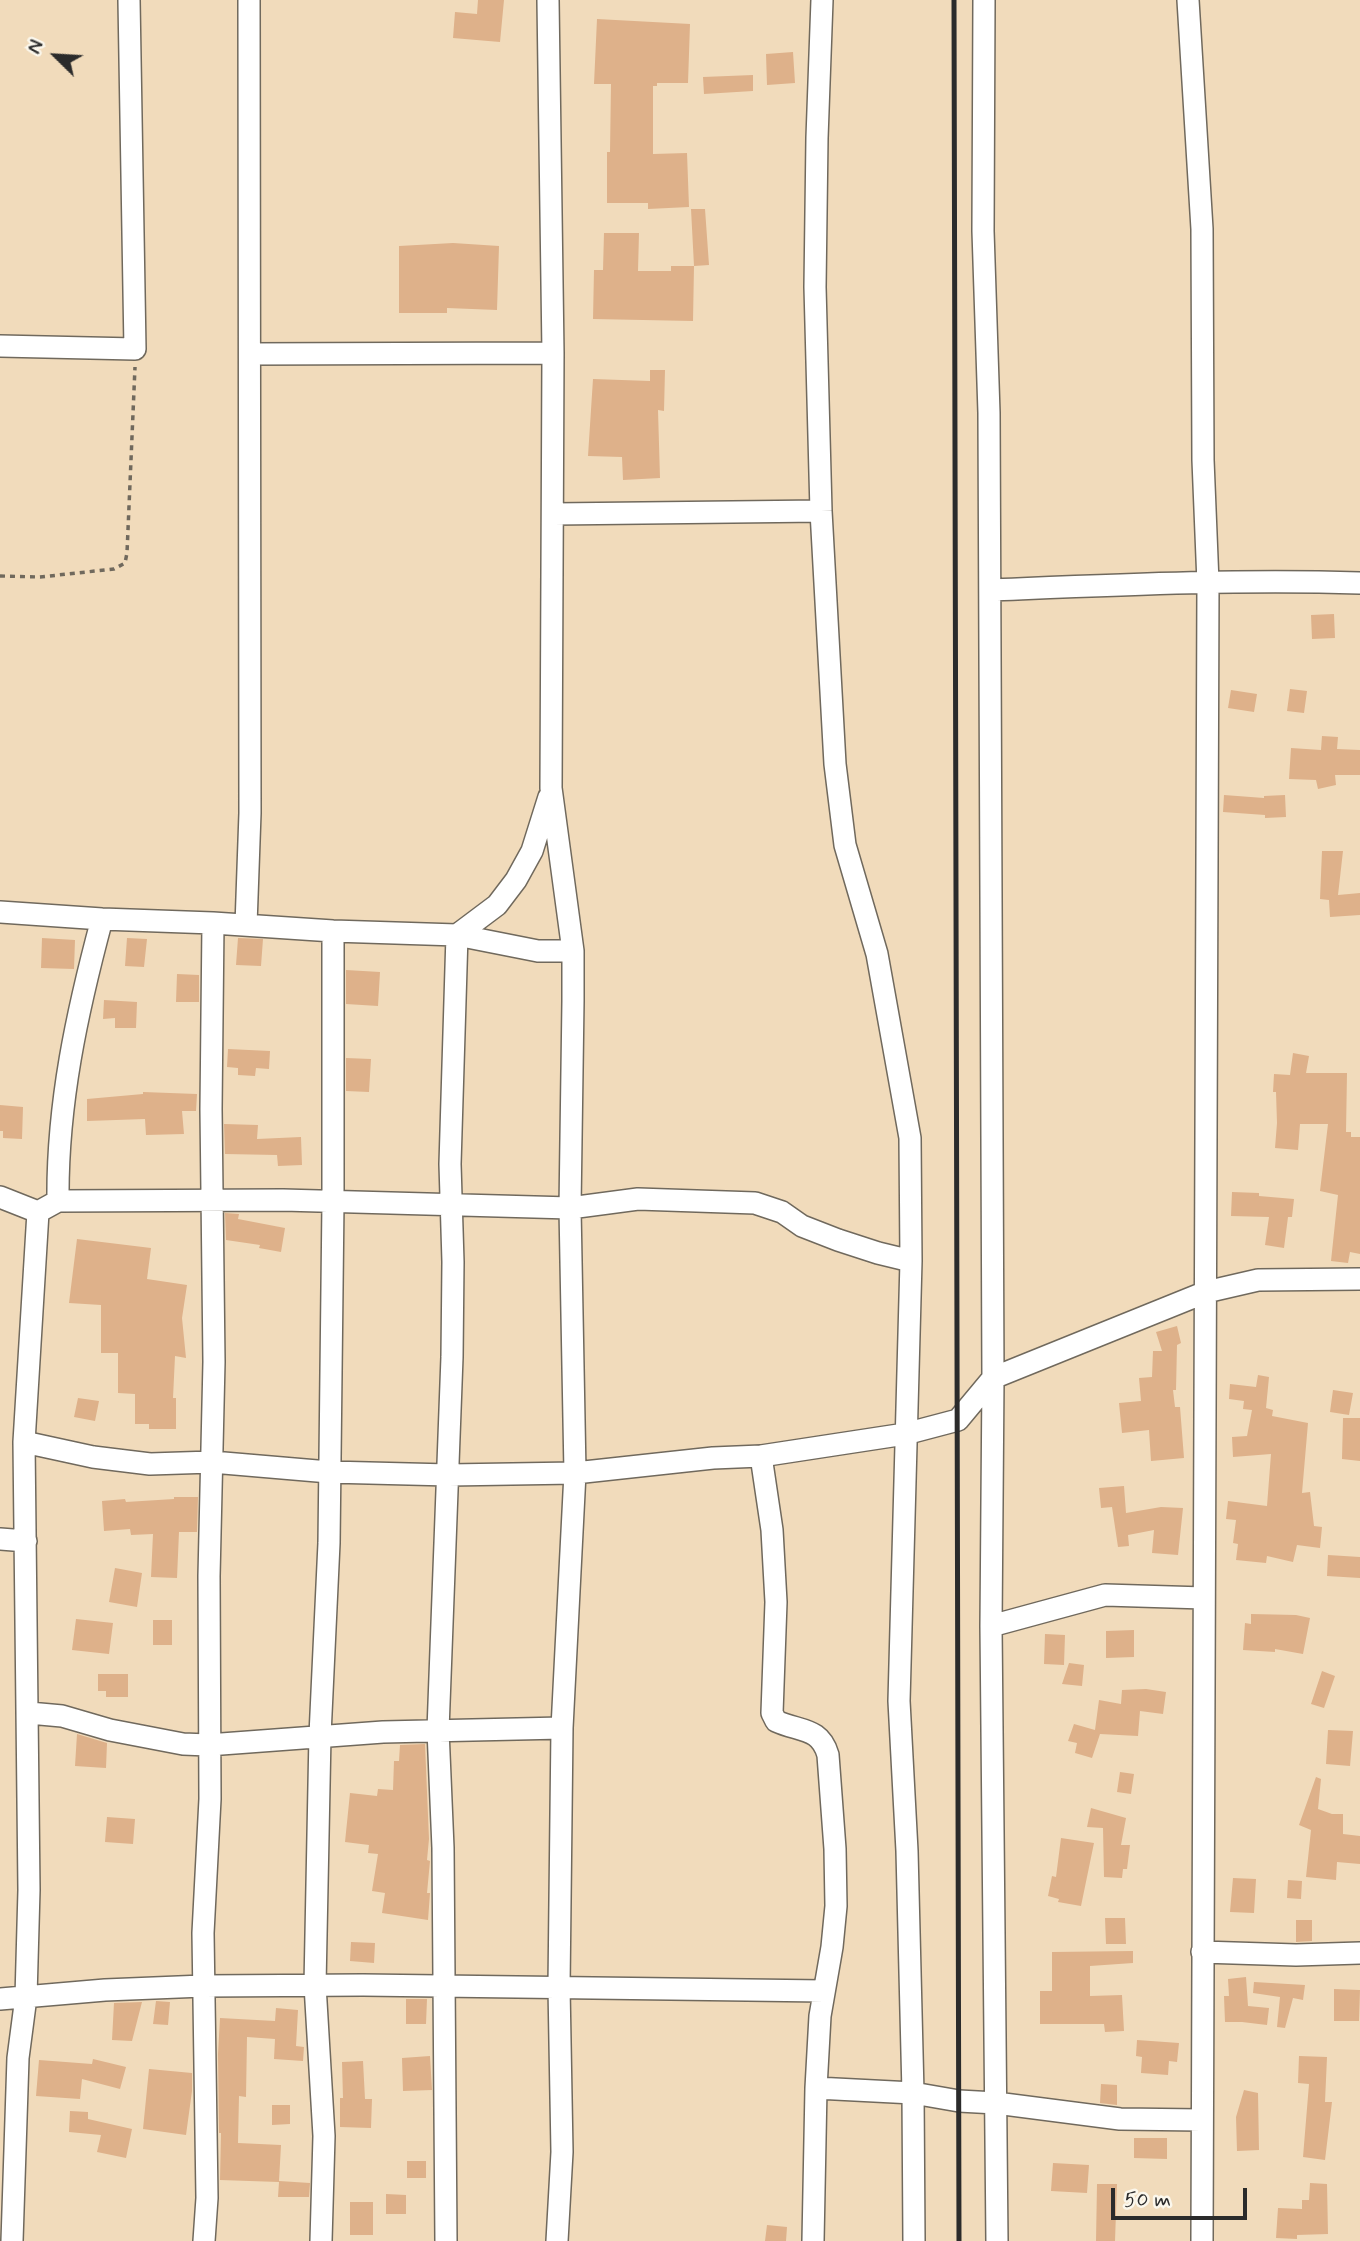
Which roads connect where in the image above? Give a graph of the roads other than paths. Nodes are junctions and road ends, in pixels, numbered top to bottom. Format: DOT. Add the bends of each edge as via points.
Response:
graph roads {
  1 [pos="130,0"];
  2 [pos="249,0"];
  3 [pos="548,0"];
  4 [pos="822,0"];
  5 [pos="984,0"];
  6 [pos="1188,0"];
  7 [pos="0,346"];
  8 [pos="554,353"];
  9 [pos="250,354"];
  10 [pos="821,511"];
  11 [pos="554,514"];
  12 [pos="1208,583"];
  13 [pos="1360,583"];
  14 [pos="990,590"];
  15 [pos="551,788"];
  16 [pos="0,912"];
  17 [pos="102,919"];
  18 [pos="213,923"];
  19 [pos="246,925"];
  20 [pos="333,931"];
  21 [pos="457,935"];
  22 [pos="573,951"];
  23 [pos="0,1197"];
  24 [pos="58,1201"];
  25 [pos="211,1201"];
  26 [pos="334,1202"];
  27 [pos="452,1206"];
  28 [pos="570,1208"];
  29 [pos="38,1212"];
  30 [pos="911,1261"];
  31 [pos="1360,1279"];
  32 [pos="1206,1292"];
  33 [pos="993,1378"];
  34 [pos="905,1434"];
  35 [pos="24,1442"];
  36 [pos="761,1456"];
  37 [pos="212,1462"];
  38 [pos="330,1472"];
  39 [pos="575,1473"];
  40 [pos="449,1475"];
  41 [pos="0,1539"];
  42 [pos="26,1541"];
  43 [pos="1204,1598"];
  44 [pos="991,1626"];
  45 [pos="29,1713"];
  46 [pos="562,1728"];
  47 [pos="438,1730"];
  48 [pos="320,1735"];
  49 [pos="208,1745"];
  50 [pos="1202,1952"];
  51 [pos="1360,1953"];
  52 [pos="315,1985"];
  53 [pos="203,1986"];
  54 [pos="444,1986"];
  55 [pos="559,1987"];
  56 [pos="824,1991"];
  57 [pos="26,1997"];
  58 [pos="0,1999"];
  59 [pos="816,2088"];
  60 [pos="913,2093"];
  61 [pos="996,2103"];
  62 [pos="1201,2120"];
  63 [pos="12,2241"];
  64 [pos="204,2241"];
  65 [pos="321,2241"];
  66 [pos="446,2241"];
  67 [pos="557,2241"];
  68 [pos="813,2241"];
  69 [pos="914,2241"];
  70 [pos="997,2241"];
  71 [pos="1202,2241"];
  1 -- 7 [label="street" via="135,349"];
  2 -- 9 [label="street"];
  3 -- 8 [label="street"];
  4 -- 10 [label="street" via="815,287"];
  5 -- 14 [label="street"];
  6 -- 12 [label="street" via="1202,229"];
  8 -- 9 [label="street"];
  8 -- 11 [label="street"];
  9 -- 19 [label="street"];
  10 -- 11 [label="street"];
  10 -- 30 [label="street" via="835,764 845,845 877,954 910,1138"];
  11 -- 15 [label="street"];
  12 -- 13 [label="street"];
  12 -- 14 [label="street"];
  12 -- 32 [label="street"];
  14 -- 33 [label="street"];
  15 -- 21 [label="street" via="532,850 516,880 497,905"];
  15 -- 22 [label="street"];
  16 -- 17 [label="street"];
  17 -- 18 [label="street"];
  17 -- 24 [label="street" via="68,1062 57,1156"];
  18 -- 19 [label="street"];
  18 -- 25 [label="street"];
  19 -- 20 [label="street"];
  20 -- 21 [label="street"];
  20 -- 26 [label="street"];
  21 -- 22 [label="street" via="538,950"];
  21 -- 27 [label="street"];
  22 -- 28 [label="street"];
  23 -- 29 [label="street"];
  24 -- 25 [label="street"];
  24 -- 29 [label="street"];
  25 -- 26 [label="street"];
  25 -- 37 [label="street"];
  26 -- 27 [label="street"];
  26 -- 38 [label="street"];
  27 -- 28 [label="street"];
  27 -- 40 [label="street"];
  28 -- 30 [label="street" via="638,1199 755,1203 838,1240"];
  28 -- 39 [label="street"];
  29 -- 35 [label="street"];
  30 -- 34 [label="street"];
  31 -- 32 [label="street" via="1258,1280"];
  32 -- 33 [label="street"];
  32 -- 43 [label="street"];
  33 -- 34 [label="street" via="958,1420"];
  33 -- 44 [label="street"];
  34 -- 36 [label="street"];
  34 -- 60 [label="street" via="900,1701"];
  35 -- 37 [label="street" via="138,1462"];
  35 -- 42 [label="street"];
  36 -- 39 [label="street"];
  36 -- 56 [label="street" via="776,1602 772,1713 776,1721 818,1735 828,1755 836,1906"];
  37 -- 38 [label="street"];
  37 -- 49 [label="street"];
  38 -- 40 [label="street"];
  38 -- 48 [label="street"];
  39 -- 40 [label="street"];
  39 -- 46 [label="street"];
  40 -- 47 [label="street"];
  41 -- 42 [label="street"];
  42 -- 45 [label="street"];
  43 -- 44 [label="street" via="1105,1595"];
  43 -- 50 [label="street"];
  44 -- 61 [label="street"];
  45 -- 49 [label="street"];
  45 -- 57 [label="street"];
  46 -- 47 [label="street"];
  46 -- 55 [label="street"];
  47 -- 48 [label="street"];
  47 -- 54 [label="street"];
  48 -- 49 [label="street"];
  48 -- 52 [label="street"];
  49 -- 53 [label="street"];
  50 -- 51 [label="street"];
  50 -- 62 [label="street"];
  52 -- 53 [label="street"];
  52 -- 54 [label="street"];
  52 -- 65 [label="street" via="324,2136"];
  53 -- 57 [label="street"];
  53 -- 64 [label="street"];
  54 -- 55 [label="street"];
  54 -- 66 [label="street"];
  55 -- 56 [label="street"];
  55 -- 67 [label="street" via="562,2152"];
  56 -- 59 [label="street"];
  57 -- 58 [label="street"];
  57 -- 63 [label="street" via="18,2059"];
  59 -- 60 [label="street"];
  59 -- 68 [label="street"];
  60 -- 61 [label="street"];
  60 -- 69 [label="street"];
  61 -- 62 [label="street" via="1120,2119"];
  61 -- 70 [label="street"];
  62 -- 71 [label="street"];
}
